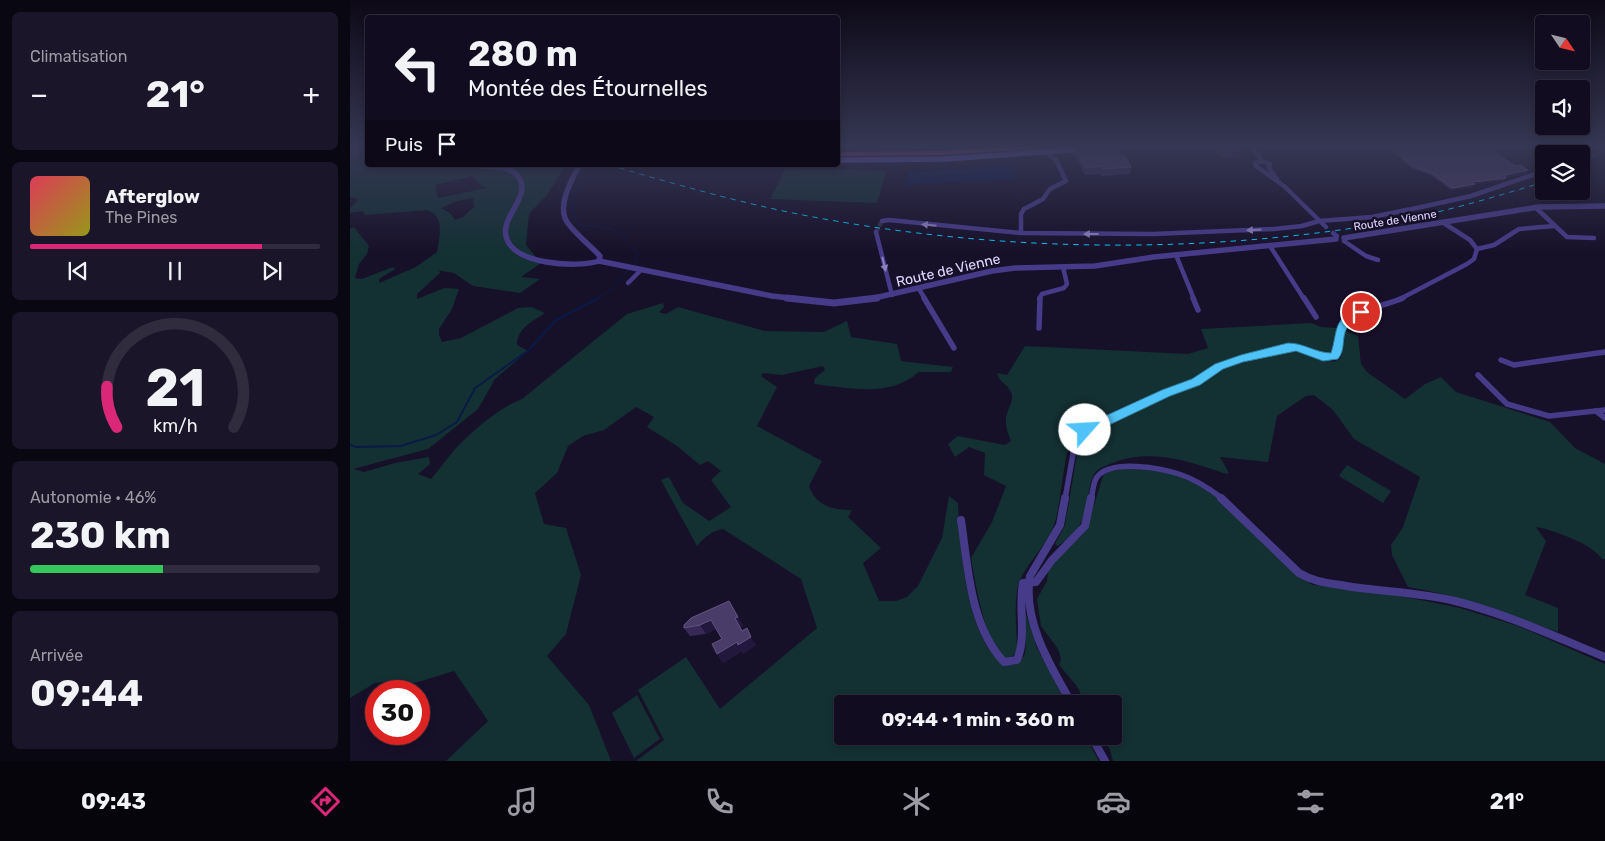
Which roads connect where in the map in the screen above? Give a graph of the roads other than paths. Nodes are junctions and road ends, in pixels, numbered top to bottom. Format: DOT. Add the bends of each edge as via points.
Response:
graph roads {
  1 [pos="521,182"];
  2 [pos="572,182"];
  3 [pos="1065,182"];
  4 [pos="1280,182"];
  5 [pos="1513,182"];
  6 [pos="1605,206"];
  7 [pos="1535,208"];
  8 [pos="882,221"];
  9 [pos="1319,221"];
  10 [pos="1442,222"];
  11 [pos="1554,226"];
  12 [pos="1326,227"];
  13 [pos="876,232"];
  14 [pos="1021,233"];
  15 [pos="1594,238"];
  16 [pos="1344,240"];
  17 [pos="1270,246"];
  18 [pos="1477,248"];
  19 [pos="1176,255"];
  20 [pos="1378,260"];
  21 [pos="599,261"];
  22 [pos="1063,267"];
  23 [pos="634,269"];
  24 [pos="628,283"];
  25 [pos="919,289"];
  26 [pos="892,295"];
  27 [pos="1198,310"];
  28 [pos="1316,317"];
  29 [pos="1039,328"];
  30 [pos="954,348"];
  31 [pos="1605,352"];
  32 [pos="1501,360"];
  33 [pos="1478,374"];
  34 [pos="1605,410"];
  35 [pos="1596,411"];
  36 [pos="1605,418"];
  37 [pos="961,520"];
  38 [pos="1029,582"];
  39 [pos="1605,657"];
  40 [pos="1067,695"];
  41 [pos="1096,745"];
  42 [pos="1105,761"];
  1 -- 21 [label="street" via="522,189 506,234 509,244 534,258 570,265"];
  2 -- 21 [label="street" via="562,209 565,220 600,256"];
  3 -- 14 [label="street" via="1050,188 1043,199 1024,208"];
  4 -- 9 [label="street"];
  5 -- 9 [label="street" via="1471,196 1426,206 1353,219"];
  6 -- 7 [label="street, Route de Vienne"];
  7 -- 10 [label="street, Route de Vienne"];
  7 -- 11 [label="street"];
  14 -- 8 [label="street, one-way"];
  9 -- 12 [label="street"];
  9 -- 14 [label="street, one-way" via="1302,226 1220,233"];
  10 -- 16 [label="street, Route de Vienne"];
  10 -- 18 [label="street"];
  11 -- 15 [label="street" via="1567,237"];
  11 -- 18 [label="street" via="1519,229 1494,245"];
  13 -- 26 [label="street, one-way"];
  16 -- 17 [label="street, Route de Vienne" via="1335,236"];
  16 -- 20 [label="street" via="1366,256"];
  17 -- 19 [label="street, Route de Vienne"];
  17 -- 28 [label="street"];
  18 -- 38 [label="street" via="1474,259 1467,264 1390,304 1361,312 1346,321 1334,356 1323,357 1288,347 1241,358 1219,366 1196,382 1085,430 1075,443 1060,525"];
  19 -- 22 [label="street, Route de Vienne"];
  19 -- 27 [label="street"];
  21 -- 23 [label="street, Route de Vienne"];
  22 -- 25 [label="street, Route de Vienne" via="992,271"];
  22 -- 29 [label="street" via="1067,284 1064,288 1048,291 1038,300"];
  23 -- 24 [label="street"];
  23 -- 26 [label="street, Route de Vienne" via="811,302 859,302"];
  25 -- 26 [label="street, Route de Vienne"];
  25 -- 30 [label="street"];
  31 -- 32 [label="street" via="1514,365"];
  33 -- 35 [label="street" via="1507,404 1549,416"];
  34 -- 35 [label="street"];
  35 -- 36 [label="street"];
  37 -- 38 [label="street" via="979,619 995,654 1004,662 1020,656 1020,592 1024,583"];
  38 -- 39 [label="street" via="1036,582 1085,526 1096,478 1104,470 1125,466 1157,468 1181,474 1210,489 1311,580 1416,593 1462,603 1512,619"];
  38 -- 40 [label="street" via="1033,628"];
  41 -- 42 [label="street"];
}
